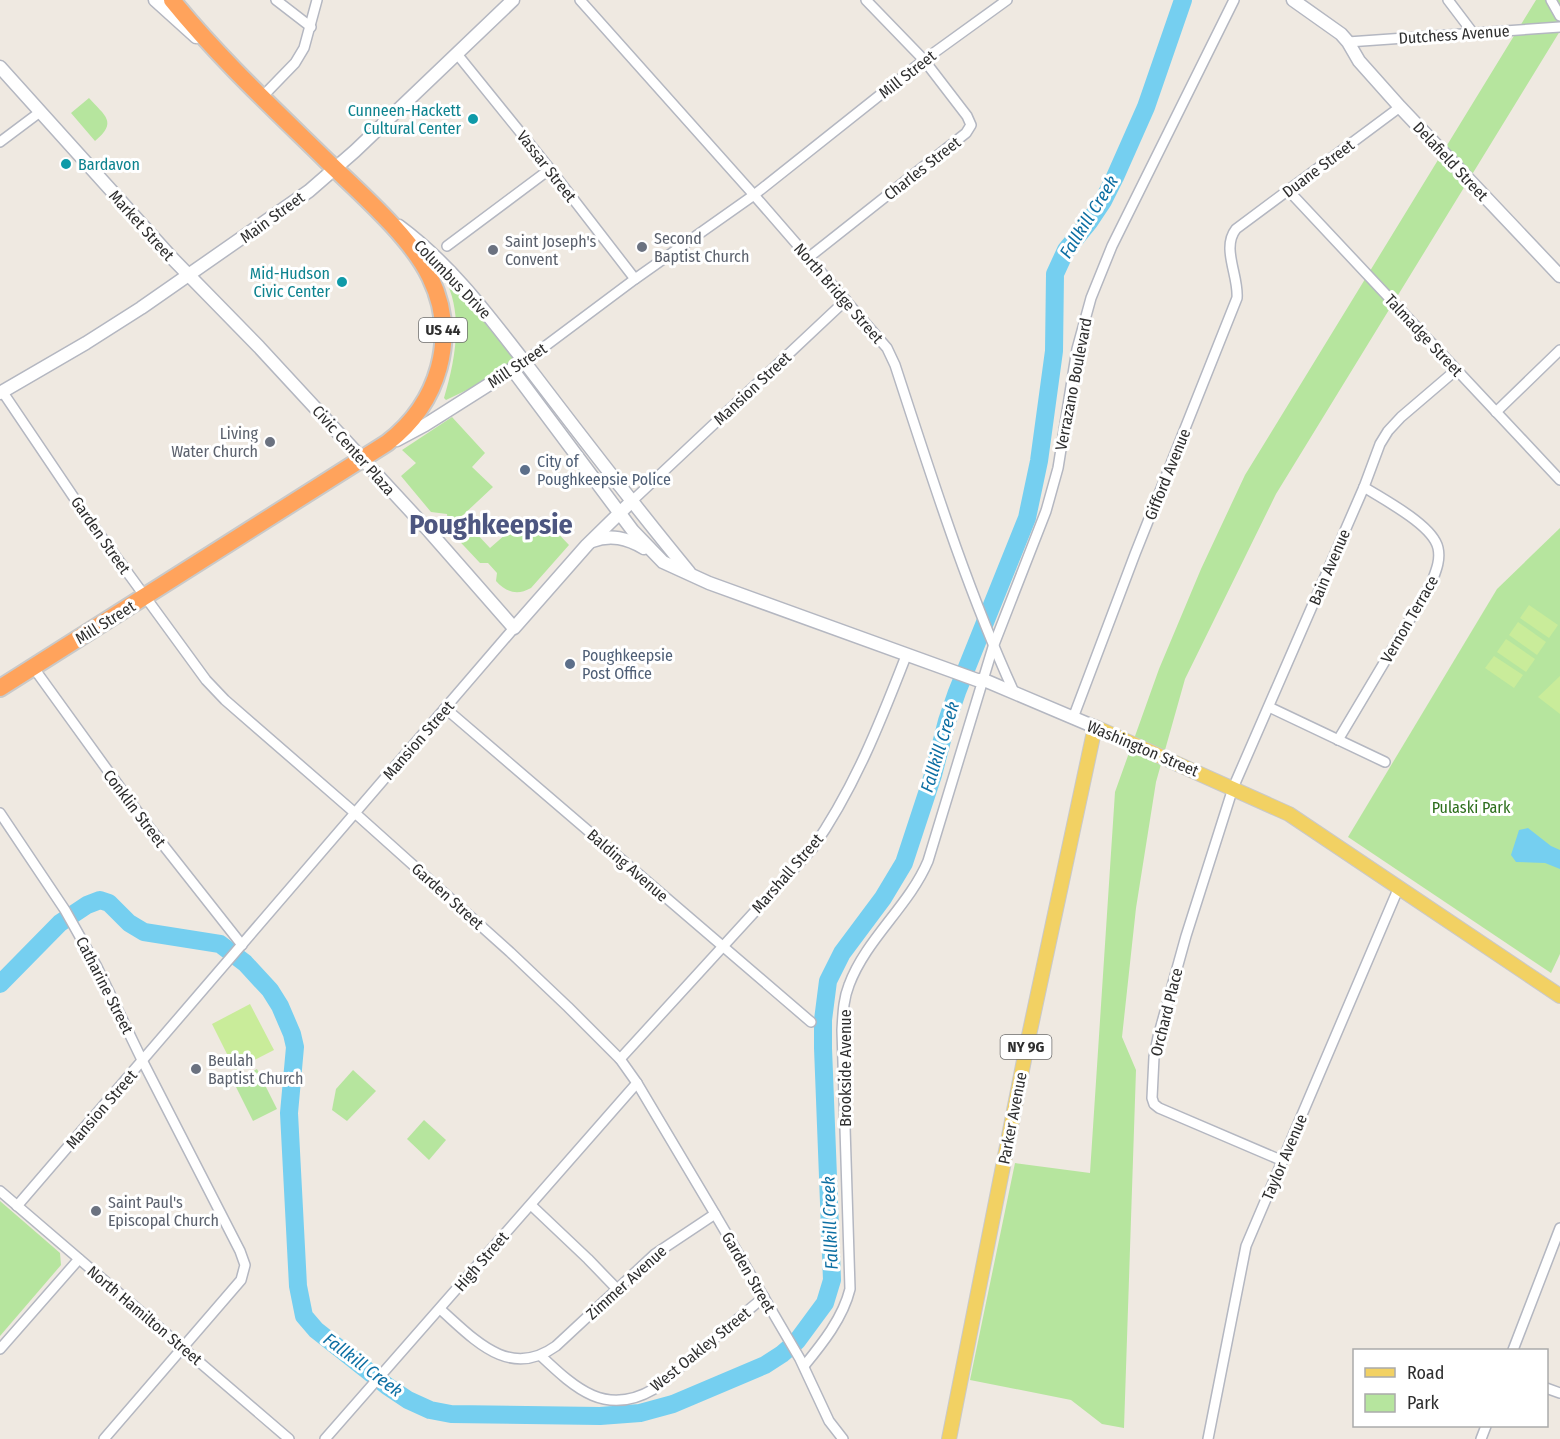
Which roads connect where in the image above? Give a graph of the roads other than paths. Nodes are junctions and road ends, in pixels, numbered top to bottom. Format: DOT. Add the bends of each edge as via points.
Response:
graph roads {
  1 [pos="155,0"];
  2 [pos="172,0"];
  3 [pos="276,0"];
  4 [pos="317,0"];
  5 [pos="513,0"];
  6 [pos="580,0"];
  7 [pos="866,0"];
  8 [pos="1007,0"];
  9 [pos="1234,0"];
  10 [pos="1293,0"];
  11 [pos="1448,0"];
  12 [pos="1551,0"];
  13 [pos="1560,16"];
  14 [pos="311,27"];
  15 [pos="1560,27"];
  16 [pos="1473,33"];
  17 [pos="1348,42"];
  18 [pos="457,54"];
  19 [pos="221,57"];
  20 [pos="924,60"];
  21 [pos="0,67"];
  22 [pos="262,97"];
  23 [pos="1400,107"];
  24 [pos="40,112"];
  25 [pos="0,142"];
  26 [pos="335,168"];
  27 [pos="550,169"];
  28 [pos="1288,190"];
  29 [pos="754,195"];
  30 [pos="376,208"];
  31 [pos="1236,230"];
  32 [pos="447,246"];
  33 [pos="808,258"];
  34 [pos="189,275"];
  35 [pos="1560,276"];
  36 [pos="635,279"];
  37 [pos="846,300"];
  38 [pos="1560,350"];
  39 [pos="524,362"];
  40 [pos="512,369"];
  41 [pos="1456,370"];
  42 [pos="1,392"];
  43 [pos="1496,412"];
  44 [pos="379,448"];
  45 [pos="362,459"];
  46 [pos="1560,480"];
  47 [pos="1364,487"];
  48 [pos="632,501"];
  49 [pos="620,512"];
  50 [pos="591,541"];
  51 [pos="659,558"];
  52 [pos="690,573"];
  53 [pos="145,597"];
  54 [pos="514,628"];
  55 [pos="993,647"];
  56 [pos="906,656"];
  57 [pos="33,667"];
  58 [pos="980,680"];
  59 [pos="0,688"];
  60 [pos="1014,692"];
  61 [pos="1269,707"];
  62 [pos="446,708"];
  63 [pos="1073,718"];
  64 [pos="1095,727"];
  65 [pos="1338,740"];
  66 [pos="1385,762"];
  67 [pos="1233,788"];
  68 [pos="0,813"];
  69 [pos="356,813"];
  70 [pos="1399,887"];
  71 [pos="240,946"];
  72 [pos="722,946"];
  73 [pos="1560,996"];
  74 [pos="811,1023"];
  75 [pos="620,1059"];
  76 [pos="142,1060"];
  77 [pos="637,1083"];
  78 [pos="1283,1161"];
  79 [pos="0,1191"];
  80 [pos="531,1205"];
  81 [pos="17,1206"];
  82 [pos="715,1214"];
  83 [pos="1560,1227"];
  84 [pos="79,1258"];
  85 [pos="617,1289"];
  86 [pos="764,1297"];
  87 [pos="440,1309"];
  88 [pos="183,1348"];
  89 [pos="0,1349"];
  90 [pos="1513,1349"];
  91 [pos="541,1356"];
  92 [pos="804,1366"];
  93 [pos="104,1439"];
  94 [pos="289,1439"];
  95 [pos="325,1439"];
  96 [pos="843,1439"];
  97 [pos="949,1439"];
  98 [pos="1208,1439"];
  1 -- 19 [label="street, Columbus Drive"];
  2 -- 19 [label="highway, Columbus Drive / US 44"];
  3 -- 14 [label="street"];
  4 -- 14 [label="street"];
  5 -- 18 [label="street, Main Street"];
  6 -- 29 [label="street, North Bridge Street"];
  7 -- 20 [label="street"];
  8 -- 20 [label="street, Mill Street"];
  9 -- 55 [label="street, Verrazano Boulevard" via="1112,246 1091,298 1077,349 1058,468 1046,511"];
  10 -- 17 [label="street, Delafield Street"];
  11 -- 16 [label="street"];
  12 -- 13 [label="street"];
  14 -- 22 [label="street" via="295,63"];
  15 -- 16 [label="street, Dutchess Avenue"];
  16 -- 17 [label="street, Dutchess Avenue"];
  17 -- 23 [label="street, Delafield Street" via="1359,61"];
  18 -- 26 [label="street, Main Street"];
  18 -- 27 [label="street, Vassar Street"];
  19 -- 22 [label="highway, Columbus Drive / US 44"];
  20 -- 29 [label="street, Mill Street"];
  20 -- 33 [label="street, Charles Street" via="971,125 966,133"];
  21 -- 24 [label="street, Market Street"];
  22 -- 26 [label="highway, Columbus Drive / US 44"];
  23 -- 28 [label="street, Duane Street"];
  23 -- 35 [label="street, Delafield Street"];
  24 -- 25 [label="street"];
  24 -- 34 [label="street, Market Street"];
  26 -- 30 [label="highway, Columbus Drive / US 44"];
  26 -- 34 [label="street, Main Street" via="275,216"];
  27 -- 32 [label="street"];
  27 -- 36 [label="street, Vassar Street"];
  28 -- 31 [label="street, Duane Street"];
  28 -- 41 [label="street, Talmadge Street"];
  29 -- 33 [label="street, North Bridge Street"];
  29 -- 36 [label="street, Mill Street"];
  30 -- 39 [label="street, Columbus Drive" via="443,264 486,311"];
  30 -- 44 [label="highway, US 44" via="430,276 441,311 443,337 438,372 424,405 407,426"];
  31 -- 63 [label="street, Gifford Avenue" via="1229,245 1238,289 1234,307"];
  33 -- 37 [label="street, North Bridge Street"];
  34 -- 42 [label="street, Main Street" via="86,343"];
  34 -- 45 [label="street, Civic Center Plaza"];
  36 -- 39 [label="street, Mill Street"];
  37 -- 48 [label="street, Mansion Street"];
  37 -- 55 [label="street, North Bridge Street" via="887,348 895,365"];
  38 -- 43 [label="street"];
  39 -- 40 [label="street, Mill Street"];
  39 -- 48 [label="street, Columbus Drive"];
  40 -- 44 [label="street, Mill Street" via="425,425"];
  40 -- 49 [label="street"];
  41 -- 43 [label="street, Talmadge Street"];
  41 -- 47 [label="street, Bain Avenue" via="1388,431"];
  42 -- 53 [label="street, Garden Street"];
  43 -- 46 [label="street, Talmadge Street"];
  44 -- 45 [label="highway, Mill Street / US 44"];
  45 -- 53 [label="highway, Mill Street / US 44"];
  45 -- 54 [label="street, Civic Center Plaza"];
  47 -- 61 [label="street, Bain Avenue"];
  47 -- 65 [label="street, Vernon Terrace" via="1428,531 1438,549 1438,567"];
  48 -- 49 [label="street, Mansion Street"];
  48 -- 52 [label="street, Washington Street"];
  49 -- 50 [label="street, Mansion Street"];
  49 -- 51 [label="street, Washington Street"];
  50 -- 51 [label="street" via="622,538"];
  50 -- 54 [label="street, Mansion Street"];
  51 -- 52 [label="street, Washington Street"];
  52 -- 56 [label="street, Washington Street" via="730,592"];
  53 -- 57 [label="highway, Mill Street / US 44"];
  53 -- 69 [label="street, Garden Street" via="225,700"];
  54 -- 62 [label="street, Mansion Street"];
  55 -- 58 [label="street, Verrazano Boulevard"];
  55 -- 60 [label="street, North Bridge Street"];
  56 -- 58 [label="street, Washington Street"];
  56 -- 72 [label="street, Marshall Street" via="863,760 826,828 812,849"];
  57 -- 59 [label="highway, Mill Street / US 44"];
  57 -- 71 [label="street, Conklin Street"];
  58 -- 60 [label="street, Washington Street"];
  58 -- 92 [label="street, Brookside Avenue" via="923,873 860,963 844,1000 850,1289 831,1328"];
  60 -- 63 [label="street, Washington Street"];
  61 -- 65 [label="street"];
  61 -- 67 [label="street, Bain Avenue"];
  62 -- 69 [label="street, Mansion Street"];
  62 -- 72 [label="street, Balding Avenue"];
  63 -- 64 [label="street, Washington Street"];
  64 -- 67 [label="main road, Washington Street"];
  64 -- 97 [label="main road, Parker Avenue / NY 9G" via="1025,1052"];
  65 -- 66 [label="street"];
  67 -- 70 [label="main road, Washington Street" via="1289,813"];
  67 -- 78 [label="street, Orchard Place" via="1158,1037 1152,1098 1159,1108"];
  68 -- 76 [label="street, Catharine Street" via="73,923"];
  69 -- 71 [label="street, Mansion Street"];
  69 -- 75 [label="street, Garden Street" via="550,989"];
  70 -- 73 [label="main road, Washington Street"];
  70 -- 78 [label="street, Taylor Avenue"];
  71 -- 76 [label="street, Mansion Street"];
  72 -- 74 [label="street, Balding Avenue"];
  72 -- 75 [label="street, Marshall Street"];
  75 -- 77 [label="street, Garden Street"];
  76 -- 81 [label="street, Mansion Street"];
  76 -- 88 [label="street, Catharine Street" via="245,1265 241,1281"];
  77 -- 80 [label="street, High Street"];
  77 -- 82 [label="street, Garden Street"];
  78 -- 98 [label="street, Taylor Avenue" via="1246,1246"];
  79 -- 81 [label="street, North Hamilton Street"];
  80 -- 85 [label="street"];
  80 -- 87 [label="street, High Street"];
  81 -- 84 [label="street, North Hamilton Street"];
  82 -- 85 [label="street, Zimmer Avenue" via="655,1254"];
  82 -- 86 [label="street, Garden Street"];
  83 -- 90 [label="street"];
  84 -- 88 [label="street, North Hamilton Street"];
  84 -- 89 [label="street"];
  85 -- 91 [label="street, Zimmer Avenue"];
  86 -- 91 [label="street, West Oakley Street" via="654,1389 626,1401 609,1401 585,1393"];
  86 -- 92 [label="street, Garden Street"];
  87 -- 91 [label="street" via="482,1346 503,1356 525,1360"];
  87 -- 95 [label="street, High Street"];
  88 -- 93 [label="street"];
  88 -- 94 [label="street, North Hamilton Street"];
  92 -- 96 [label="street, Garden Street" via="829,1421"];
}
